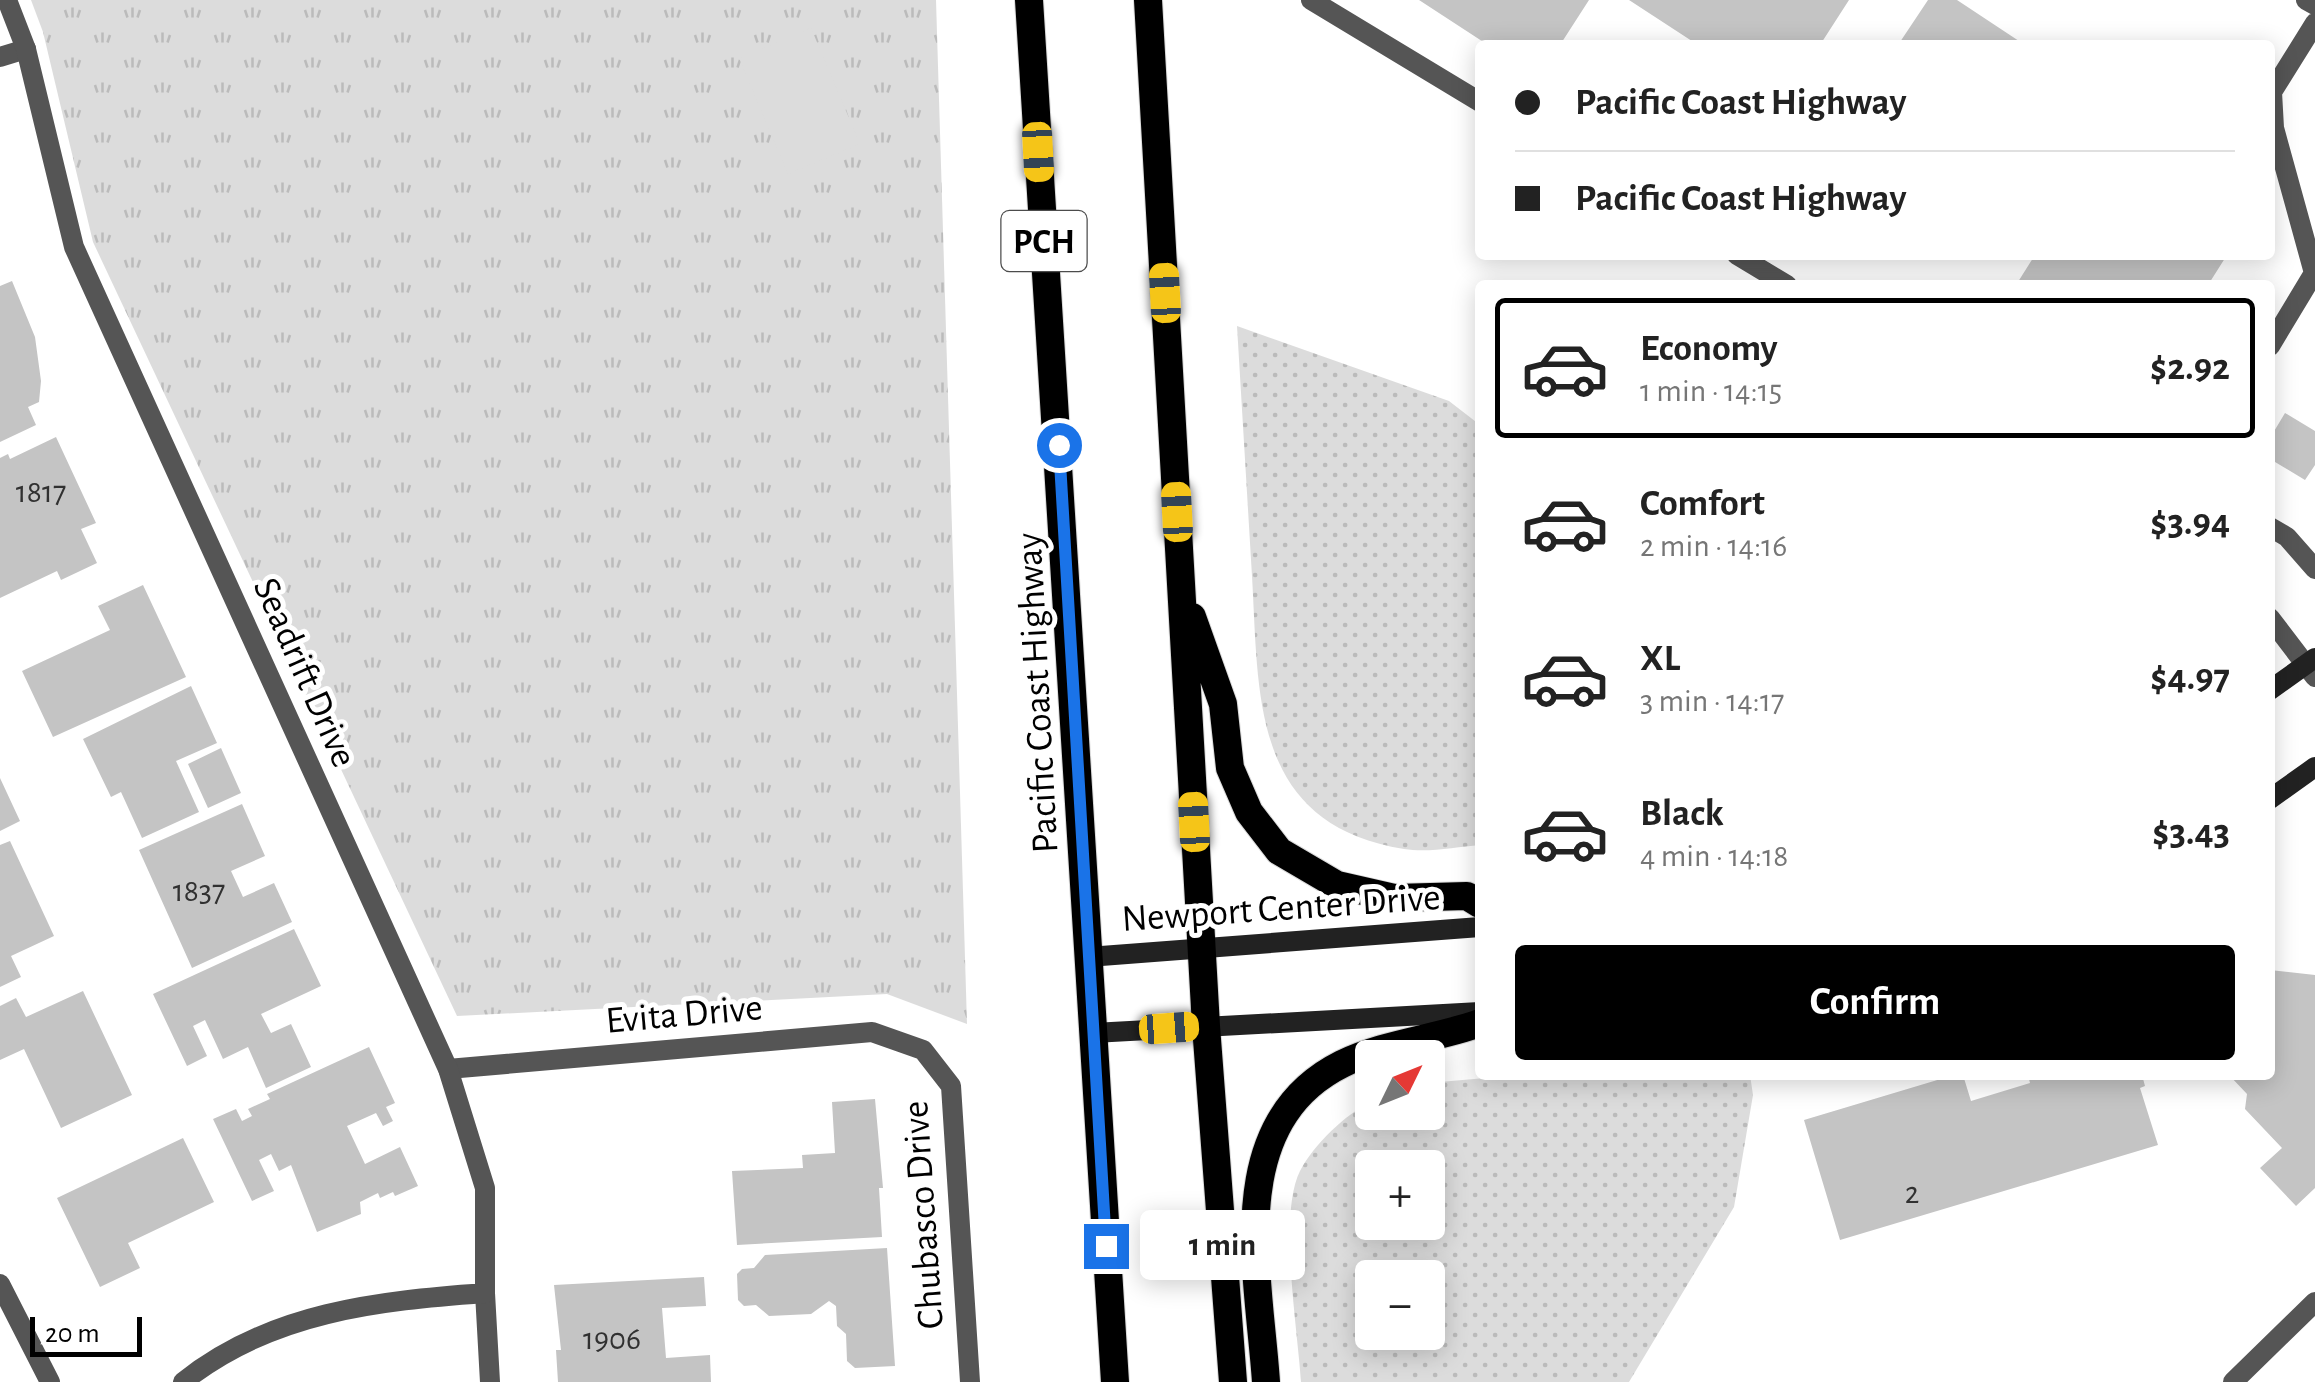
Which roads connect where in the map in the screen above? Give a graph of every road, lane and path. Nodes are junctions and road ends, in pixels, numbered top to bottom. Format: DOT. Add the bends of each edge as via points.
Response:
graph roads {
  1 [pos="6,0"];
  2 [pos="1029,0"];
  3 [pos="1148,0"];
  4 [pos="1311,0"];
  5 [pos="2306,0"];
  6 [pos="2315,5"];
  7 [pos="2315,23"];
  8 [pos="26,49"];
  9 [pos="0,57"];
  10 [pos="2275,87"];
  11 [pos="1475,99"];
  12 [pos="2275,132"];
  13 [pos="1745,260"];
  14 [pos="1779,280"];
  15 [pos="2275,338"];
  16 [pos="2275,530"];
  17 [pos="2315,569"];
  18 [pos="1181,584"];
  19 [pos="2275,624"];
  20 [pos="2312,667"];
  21 [pos="2275,687"];
  22 [pos="2315,767"];
  23 [pos="2275,795"];
  24 [pos="1475,901"];
  25 [pos="1475,927"];
  26 [pos="1202,947"];
  27 [pos="1088,958"];
  28 [pos="1475,1012"];
  29 [pos="1475,1024"];
  30 [pos="1206,1026"];
  31 [pos="1093,1034"];
  32 [pos="923,1050"];
  33 [pos="448,1068"];
  34 [pos="0,1284"];
  35 [pos="485,1293"];
  36 [pos="2315,1302"];
  37 [pos="50,1382"];
  38 [pos="183,1382"];
  39 [pos="490,1382"];
  40 [pos="970,1382"];
  41 [pos="1115,1382"];
  42 [pos="1233,1382"];
  43 [pos="1266,1382"];
  44 [pos="2233,1382"];
  1 -- 8 [label="street, Seadrift Drive"];
  2 -- 27 [label="highway, Pacific Coast Highway / PCH"];
  3 -- 18 [label="highway"];
  4 -- 11 [label="street"];
  5 -- 6 [label="street"];
  7 -- 10 [label="street"];
  8 -- 9 [label="street"];
  8 -- 33 [label="street, Seadrift Drive" via="74,246"];
  12 -- 15 [label="street" via="2314,273"];
  13 -- 14 [label="street"];
  16 -- 17 [label="street"];
  18 -- 24 [label="highway" via="1223,704 1230,768 1249,812 1279,851 1337,885 1394,898"];
  18 -- 26 [label="highway"];
  19 -- 20 [label="street"];
  20 -- 21 [label="main road"];
  22 -- 23 [label="main road"];
  25 -- 26 [label="main road, Newport Center Drive"];
  26 -- 27 [label="main road, Newport Center Drive"];
  26 -- 30 [label="highway"];
  27 -- 31 [label="highway, Pacific Coast Highway / PCH"];
  28 -- 30 [label="main road"];
  29 -- 43 [label="highway" via="1340,1065 1287,1108 1264,1151 1254,1202"];
  30 -- 31 [label="main road"];
  30 -- 42 [label="highway"];
  31 -- 41 [label="highway, Pacific Coast Highway / PCH"];
  32 -- 33 [label="street, Evita Drive" via="872,1032"];
  32 -- 40 [label="street, Chubasco Drive" via="951,1086"];
  33 -- 35 [label="street, Seadrift Drive" via="485,1188"];
  34 -- 37 [label="street"];
  35 -- 38 [label="street" via="380,1301 277,1326"];
  35 -- 39 [label="street, Seadrift Drive"];
  36 -- 44 [label="street"];
}
